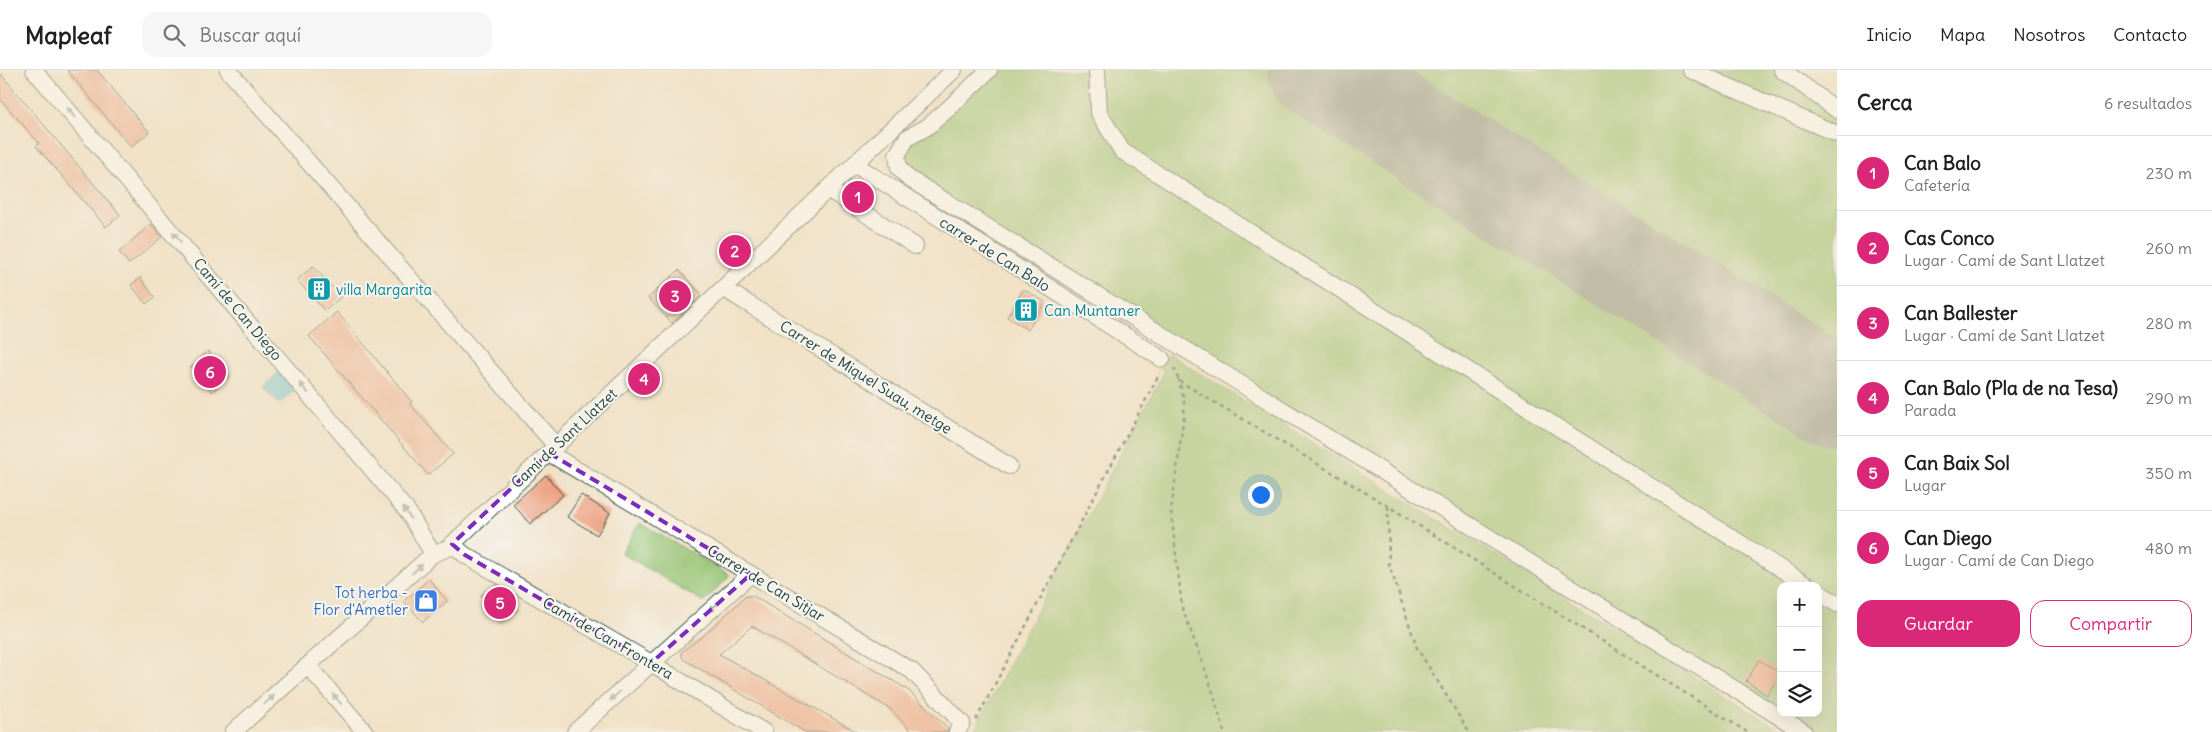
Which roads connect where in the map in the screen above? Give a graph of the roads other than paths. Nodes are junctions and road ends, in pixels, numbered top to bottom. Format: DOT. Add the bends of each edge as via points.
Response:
graph roads {
  1 [pos="34,70"];
  2 [pos="228,70"];
  3 [pos="954,70"];
  4 [pos="989,70"];
  5 [pos="1097,70"];
  6 [pos="1691,70"];
  7 [pos="1782,70"];
  8 [pos="1837,110"];
  9 [pos="1837,134"];
  10 [pos="854,164"];
  11 [pos="828,189"];
  12 [pos="915,246"];
  13 [pos="724,288"];
  14 [pos="1162,359"];
  15 [pos="552,449"];
  16 [pos="1009,466"];
  17 [pos="452,544"];
  18 [pos="433,554"];
  19 [pos="751,574"];
  20 [pos="1802,582"];
  21 [pos="1822,595"];
  22 [pos="1837,604"];
  23 [pos="651,663"];
  24 [pos="308,666"];
  25 [pos="233,732"];
  26 [pos="365,732"];
  27 [pos="576,732"];
  28 [pos="764,732"];
  29 [pos="957,732"];
  30 [pos="1804,732"];
  18 -- 1 [label="street, Camí de Can Diego, one-way" via="408,512"];
  2 -- 15 [label="street, Carrer de Can Sitjar"];
  3 -- 10 [label="street, Camí de Sant Llatzet"];
  4 -- 30 [label="street" via="927,127 906,138 897,156 899,168 908,178"];
  5 -- 20 [label="street" via="1099,113 1122,151"];
  6 -- 9 [label="street"];
  7 -- 8 [label="street"];
  10 -- 11 [label="street, Camí de Sant Llatzet"];
  10 -- 14 [label="street, carrer de Can Balo"];
  11 -- 12 [label="street"];
  11 -- 13 [label="street, Camí de Sant Llatzet"];
  13 -- 15 [label="street, Camí de Sant Llatzet"];
  13 -- 16 [label="street, Carrer de Miquel Suau, metge"];
  15 -- 17 [label="street, Camí de Sant Llatzet"];
  15 -- 19 [label="street, Carrer de Can Sitjar"];
  17 -- 18 [label="street, Camí de Sant Llatzet"];
  17 -- 23 [label="street, Camí de Can Frontera" via="465,555"];
  24 -- 18 [label="street, Camí de Sant Llatzet, one-way"];
  19 -- 23 [label="street, one-way"];
  19 -- 29 [label="street, Carrer de Can Sitjar" via="912,671 962,723"];
  21 -- 22 [label="street"];
  23 -- 27 [label="street, one-way"];
  23 -- 28 [label="street, Camí de Can Frontera"];
  25 -- 24 [label="street, Camí de Sant Llatzet, one-way"];
  26 -- 24 [label="street, one-way"];
}
